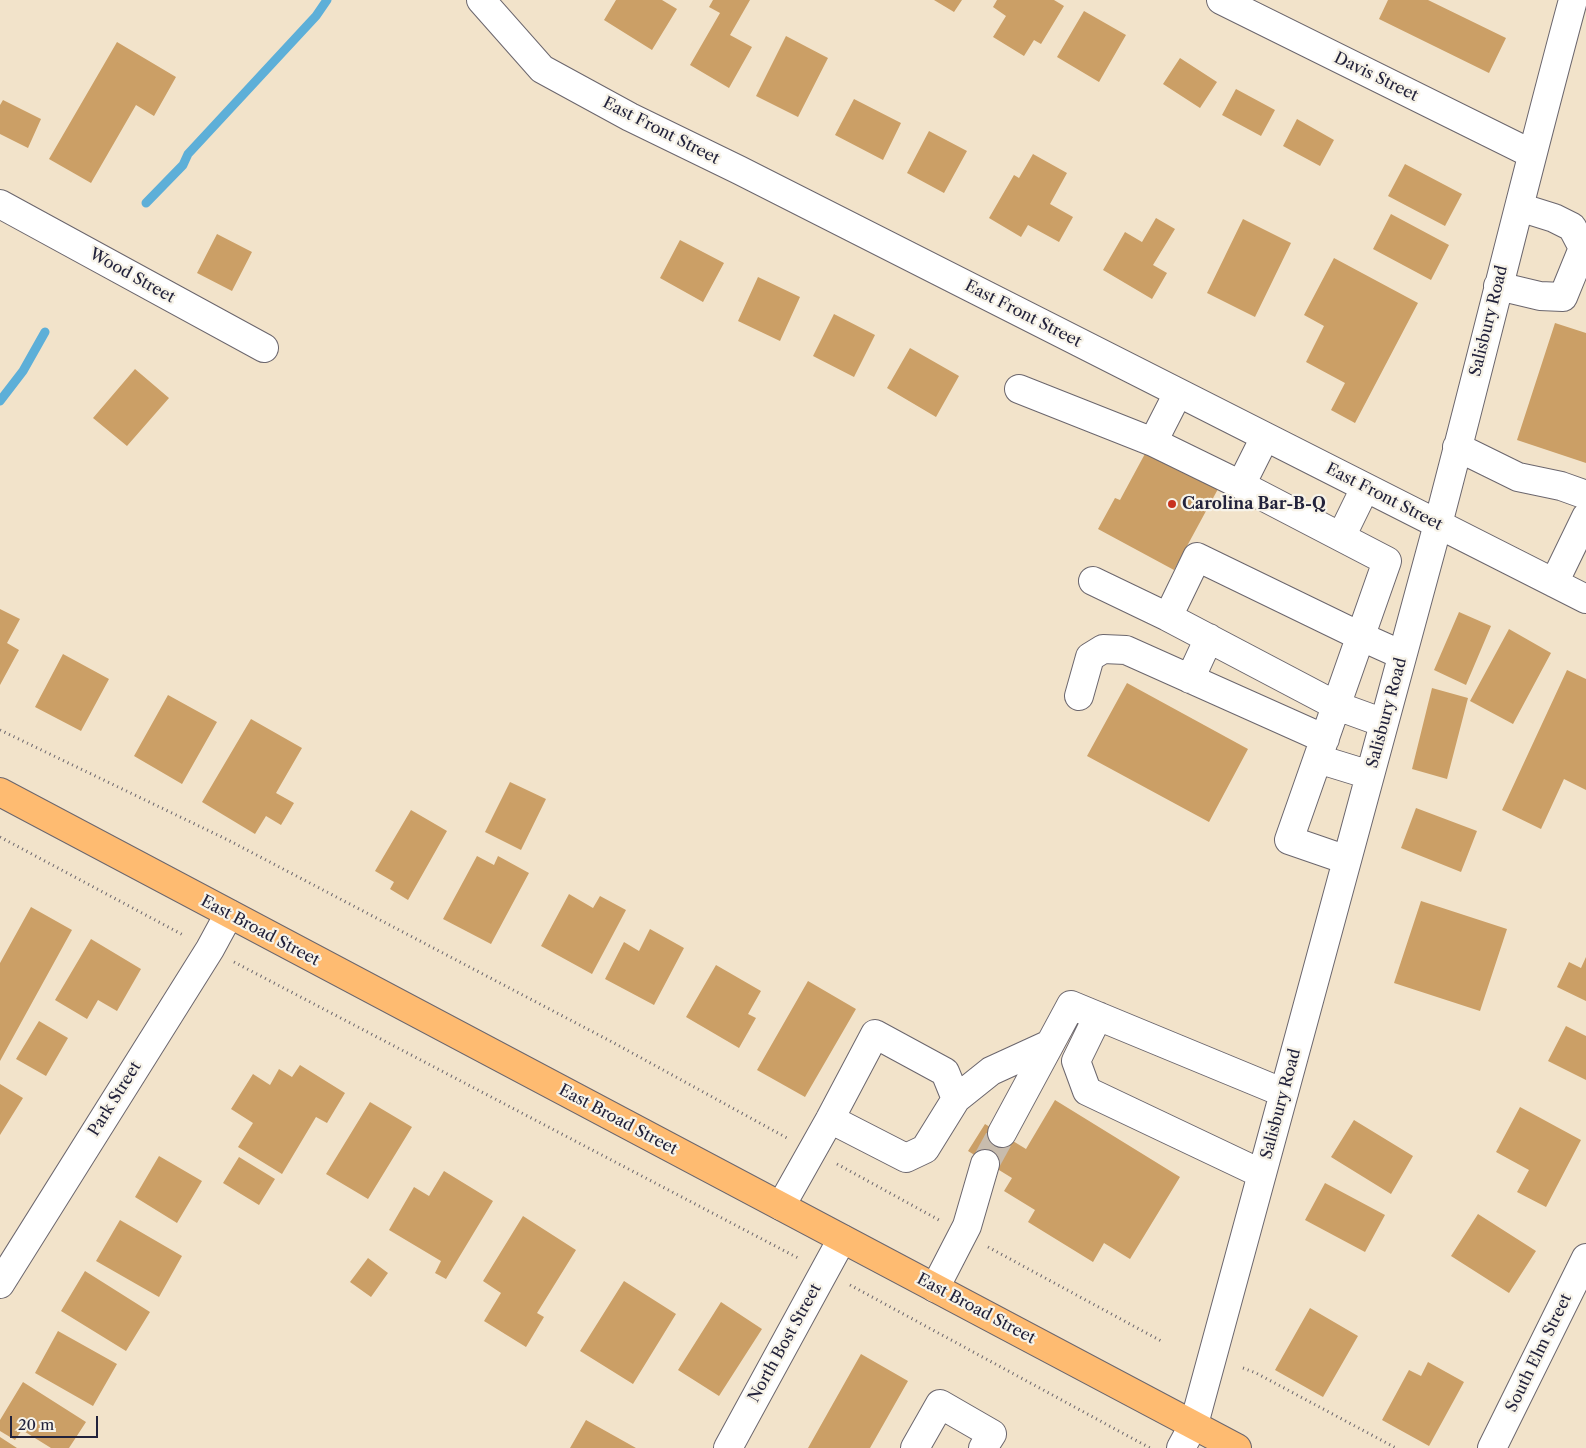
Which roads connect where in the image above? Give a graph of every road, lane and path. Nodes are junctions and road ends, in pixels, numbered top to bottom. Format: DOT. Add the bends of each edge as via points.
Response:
graph roads {
  1 [pos="481,0"];
  2 [pos="1221,0"];
  3 [pos="1573,0"];
  4 [pos="1532,154"];
  5 [pos="0,204"];
  6 [pos="1519,207"];
  7 [pos="1498,286"];
  8 [pos="264,348"];
  9 [pos="1019,389"];
  10 [pos="1178,393"];
  11 [pos="1265,437"];
  12 [pos="1153,442"];
  13 [pos="1457,447"];
  14 [pos="1241,486"];
  15 [pos="1365,488"];
  16 [pos="1586,495"];
  17 [pos="1586,517"];
  18 [pos="1438,525"];
  19 [pos="1341,537"];
  20 [pos="1388,561"];
  21 [pos="1424,574"];
  22 [pos="1093,580"];
  23 [pos="1554,583"];
  24 [pos="1586,599"];
  25 [pos="1168,618"];
  26 [pos="1362,636"];
  27 [pos="1208,638"];
  28 [pos="1402,655"];
  29 [pos="1190,679"];
  30 [pos="1079,696"];
  31 [pos="1337,706"];
  32 [pos="1384,723"];
  33 [pos="0,730"];
  34 [pos="1322,749"];
  35 [pos="1370,775"];
  36 [pos="0,792"];
  37 [pos="0,837"];
  38 [pos="1347,860"];
  39 [pos="229,914"];
  40 [pos="210,949"];
  41 [pos="1098,1016"];
  42 [pos="1050,1044"];
  43 [pos="1284,1093"];
  44 [pos="956,1099"];
  45 [pos="830,1119"];
  46 [pos="1002,1133"];
  47 [pos="812,1151"];
  48 [pos="985,1164"];
  49 [pos="1262,1174"];
  50 [pos="781,1206"];
  51 [pos="963,1234"];
  52 [pos="842,1238"];
  53 [pos="1586,1258"];
  54 [pos="824,1272"];
  55 [pos="0,1284"];
  56 [pos="936,1288"];
  57 [pos="1163,1342"];
  58 [pos="1243,1368"];
  59 [pos="1194,1424"];
  60 [pos="728,1448"];
  61 [pos="915,1448"];
  62 [pos="984,1448"];
  63 [pos="1150,1448"];
  64 [pos="1181,1448"];
  65 [pos="1237,1448"];
  66 [pos="1396,1448"];
  67 [pos="1492,1448"];
  1 -- 10 [label="street, East Front Street" via="542,69 630,117"];
  2 -- 4 [label="street, Davis Street"];
  3 -- 4 [label="street, Salisbury Road"];
  4 -- 6 [label="street, Salisbury Road"];
  5 -- 8 [label="street, Wood Street"];
  6 -- 7 [label="street, Salisbury Road"];
  6 -- 7 [label="street" via="1572,227 1583,248 1563,297 1540,296"];
  7 -- 13 [label="street, Salisbury Road"];
  9 -- 12 [label="street"];
  10 -- 11 [label="street, East Front Street"];
  10 -- 12 [label="street"];
  11 -- 14 [label="street"];
  11 -- 15 [label="street, East Front Street"];
  12 -- 14 [label="street"];
  13 -- 16 [label="street" via="1518,477"];
  13 -- 18 [label="street, Salisbury Road"];
  14 -- 19 [label="street"];
  15 -- 18 [label="street, East Front Street"];
  15 -- 19 [label="street"];
  17 -- 23 [label="street"];
  18 -- 21 [label="street, Salisbury Road"];
  18 -- 23 [label="street, East Front Street"];
  19 -- 20 [label="street"];
  20 -- 21 [label="street"];
  20 -- 26 [label="street"];
  21 -- 28 [label="street, Salisbury Road"];
  22 -- 25 [label="street"];
  23 -- 24 [label="street, East Front Street"];
  25 -- 26 [label="street" via="1197,557"];
  25 -- 27 [label="street"];
  26 -- 28 [label="street"];
  26 -- 31 [label="street"];
  27 -- 29 [label="street"];
  27 -- 31 [label="street"];
  28 -- 32 [label="street, Salisbury Road"];
  29 -- 30 [label="street" via="1126,650 1103,649 1090,658"];
  29 -- 34 [label="street"];
  31 -- 32 [label="street"];
  31 -- 34 [label="street"];
  32 -- 35 [label="street, Salisbury Road"];
  33 -- 47 [label="path" via="228,840"];
  34 -- 35 [label="street"];
  34 -- 38 [label="street" via="1289,840"];
  35 -- 38 [label="street, Salisbury Road"];
  36 -- 39 [label="main road, East Broad Street"];
  37 -- 40 [label="path"];
  38 -- 43 [label="street, Salisbury Road"];
  39 -- 40 [label="street, Park Street"];
  39 -- 50 [label="main road, East Broad Street"];
  40 -- 54 [label="path"];
  40 -- 55 [label="street, Park Street"];
  41 -- 42 [label="street" via="1071,1005"];
  41 -- 43 [label="street"];
  41 -- 49 [label="street" via="1076,1061 1087,1091"];
  42 -- 44 [label="street" via="991,1071"];
  42 -- 46 [label="street"];
  43 -- 49 [label="street, Salisbury Road"];
  44 -- 45 [label="street" via="925,1149 906,1158"];
  44 -- 45 [label="street" via="945,1072 875,1034"];
  45 -- 47 [label="street"];
  47 -- 50 [label="street"];
  47 -- 51 [label="path"];
  48 -- 51 [label="street"];
  49 -- 59 [label="street, Salisbury Road"];
  50 -- 52 [label="main road, East Broad Street"];
  51 -- 56 [label="street"];
  51 -- 57 [label="path"];
  52 -- 54 [label="street, North Bost Street"];
  52 -- 56 [label="main road, East Broad Street"];
  53 -- 67 [label="street, South Elm Street"];
  54 -- 60 [label="street, North Bost Street"];
  54 -- 63 [label="path"];
  56 -- 59 [label="main road, East Broad Street"];
  58 -- 66 [label="path"];
  59 -- 64 [label="street, Salisbury Road"];
  59 -- 65 [label="main road, East Broad Street"];
  61 -- 62 [label="street" via="940,1404 992,1434"];
}
